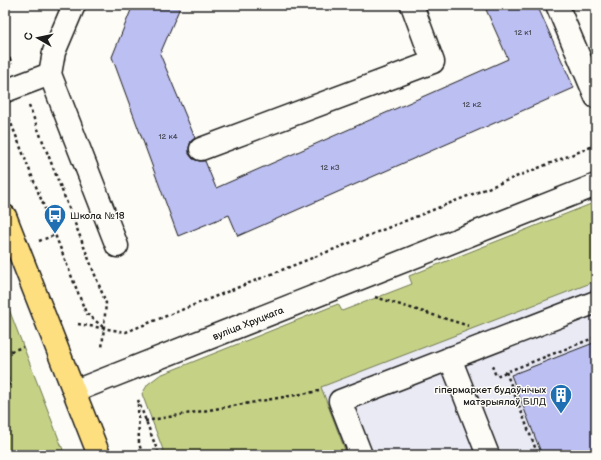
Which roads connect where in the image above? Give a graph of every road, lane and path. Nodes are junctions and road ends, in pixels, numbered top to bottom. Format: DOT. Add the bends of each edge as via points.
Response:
graph roads {
  1 [pos="74,5"];
  2 [pos="412,5"];
  3 [pos="557,5"];
  4 [pos="5,46"];
  5 [pos="50,74"];
  6 [pos="13,88"];
  7 [pos="596,97"];
  8 [pos="5,107"];
  9 [pos="596,145"];
  10 [pos="201,149"];
  11 [pos="596,185"];
  12 [pos="5,216"];
  13 [pos="117,246"];
  14 [pos="339,287"];
  15 [pos="596,302"];
  16 [pos="78,324"];
  17 [pos="471,326"];
  18 [pos="104,328"];
  19 [pos="596,337"];
  20 [pos="23,346"];
  21 [pos="102,349"];
  22 [pos="5,353"];
  23 [pos="450,358"];
  24 [pos="5,372"];
  25 [pos="506,372"];
  26 [pos="496,376"];
  27 [pos="75,391"];
  28 [pos="5,395"];
  29 [pos="99,455"];
  30 [pos="144,455"];
  31 [pos="159,455"];
  32 [pos="361,455"];
  33 [pos="488,455"];
  34 [pos="538,455"];
  1 -- 5 [label="street" via="54,52"];
  2 -- 10 [label="street" via="433,62"];
  3 -- 7 [label="street"];
  4 -- 6 [label="path"];
  5 -- 6 [label="street"];
  5 -- 13 [label="street"];
  6 -- 18 [label="path" via="106,303"];
  8 -- 18 [label="path" via="86,313"];
  9 -- 18 [label="path" via="126,332"];
  11 -- 14 [label="street, вуліца Хруцкага"];
  12 -- 27 [label="main road"];
  14 -- 17 [label="path"];
  14 -- 27 [label="street, вуліца Хруцкага"];
  15 -- 23 [label="street"];
  16 -- 18 [label="path"];
  18 -- 21 [label="path"];
  19 -- 25 [label="path"];
  20 -- 22 [label="path"];
  23 -- 32 [label="street" via="340,401"];
  23 -- 33 [label="street"];
  24 -- 28 [label="path" via="10,383"];
  25 -- 26 [label="path"];
  25 -- 34 [label="path"];
  27 -- 29 [label="main road"];
  30 -- 31 [label="path" via="139,444 138,400"];
}
